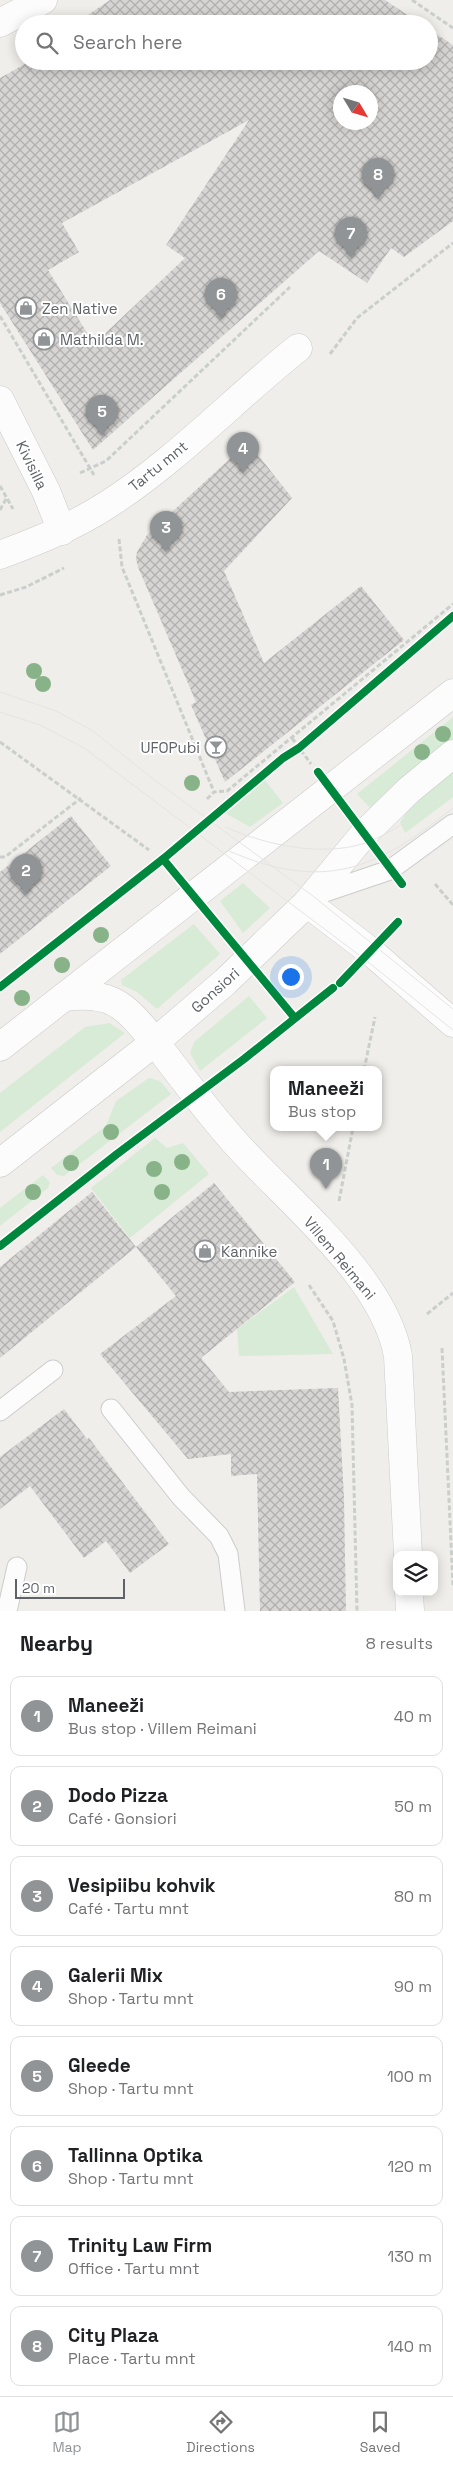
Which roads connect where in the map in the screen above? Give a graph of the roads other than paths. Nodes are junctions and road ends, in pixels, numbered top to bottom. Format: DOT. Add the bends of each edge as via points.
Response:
graph roads {
  1 [pos="43,0"];
  2 [pos="0,23"];
  3 [pos="298,348"];
  4 [pos="0,400"];
  5 [pos="62,530"];
  6 [pos="0,555"];
  7 [pos="453,693"];
  8 [pos="453,754"];
  9 [pos="453,824"];
  10 [pos="310,899"];
  11 [pos="64,997"];
  12 [pos="453,1023"];
  13 [pos="155,1042"];
  14 [pos="0,1047"];
  15 [pos="0,1163"];
  16 [pos="53,1370"];
  17 [pos="111,1409"];
  18 [pos="0,1411"];
  19 [pos="408,1551"];
  20 [pos="17,1567"];
  21 [pos="410,1596"];
  22 [pos="7,1611"];
  23 [pos="235,1611"];
  24 [pos="410,1611"];
  1 -- 2 [label="street"];
  3 -- 5 [label="street, Tartu mnt" via="150,474 107,505"];
  4 -- 5 [label="street, Kivisilla"];
  5 -- 6 [label="street, Tartu mnt"];
  7 -- 11 [label="street" via="324,781"];
  8 -- 10 [label="street, Gonsiori" via="409,790 364,834"];
  9 -- 10 [label="lane" via="390,870"];
  10 -- 12 [label="street"];
  10 -- 13 [label="street, Gonsiori" via="225,982"];
  11 -- 13 [label="street, Villem Reimani" via="88,994 112,1000 133,1015"];
  11 -- 14 [label="street"];
  13 -- 15 [label="street, Gonsiori"];
  13 -- 19 [label="street, Villem Reimani" via="232,1139 326,1236 374,1296 394,1336"];
  16 -- 18 [label="lane"];
  17 -- 23 [label="lane" via="182,1497 219,1536 228,1554"];
  20 -- 22 [label="lane"];
  21 -- 24 [label="street"];
}
